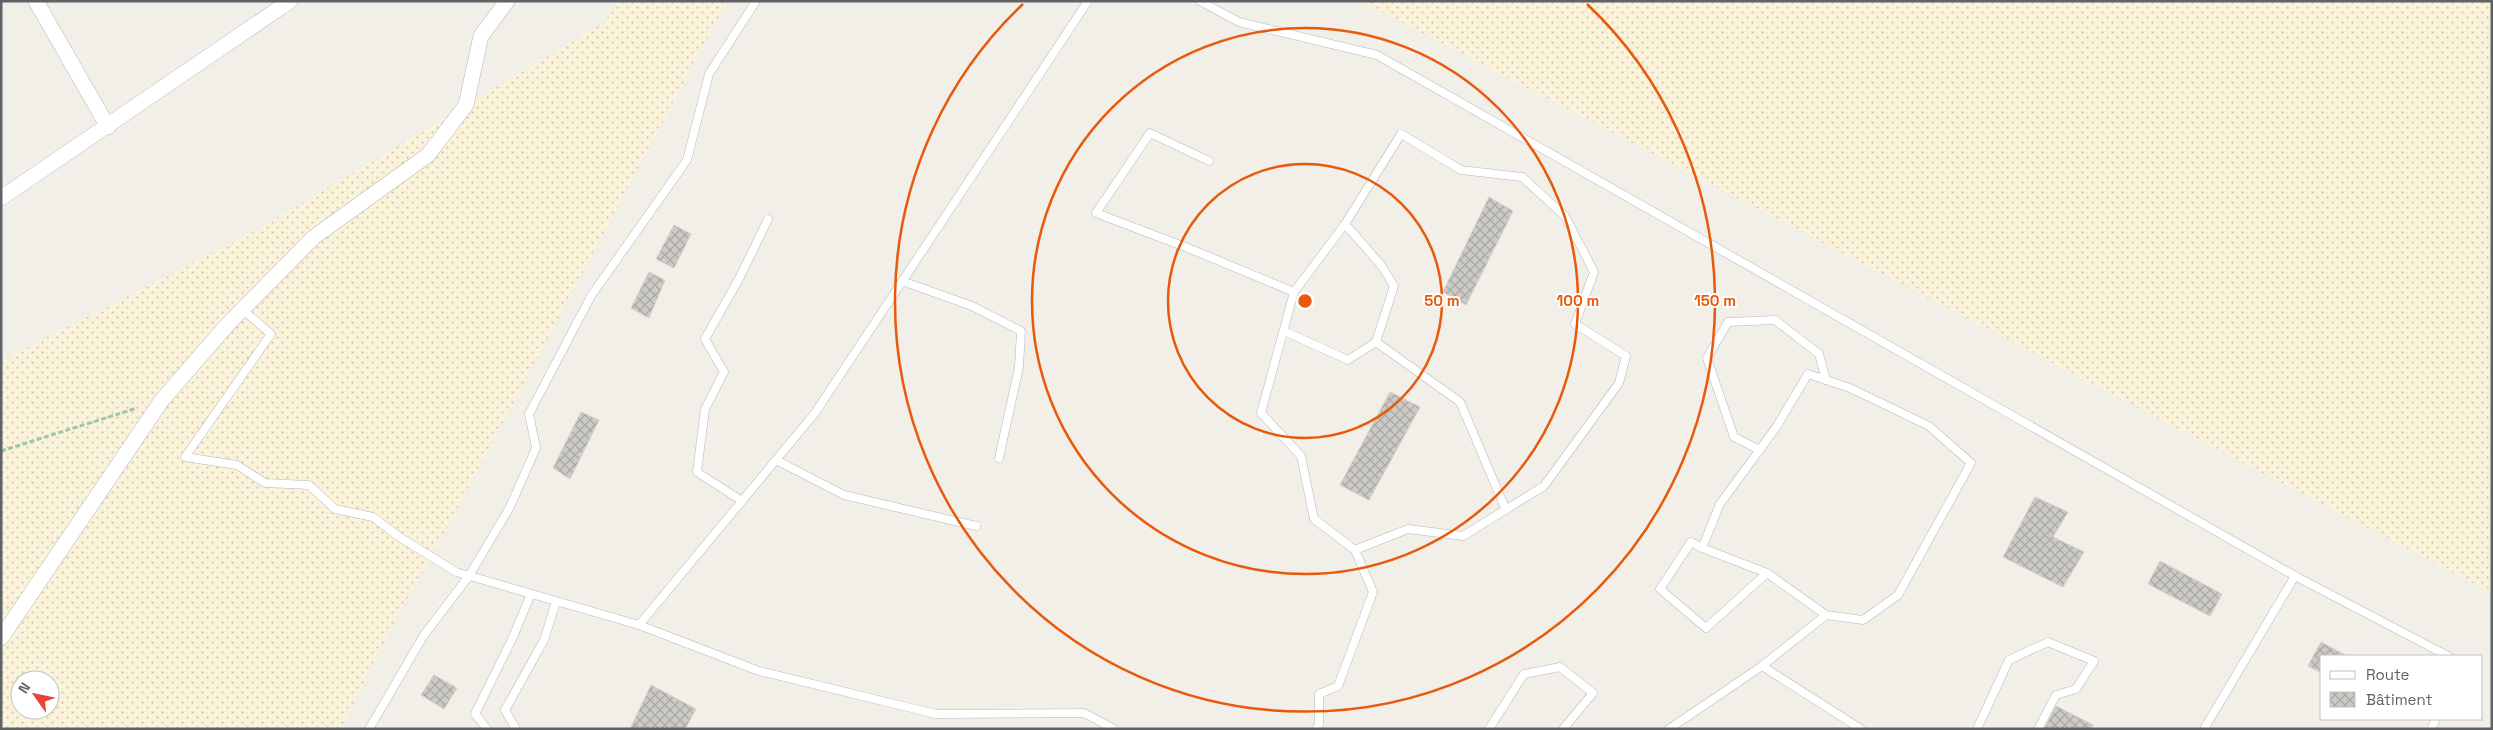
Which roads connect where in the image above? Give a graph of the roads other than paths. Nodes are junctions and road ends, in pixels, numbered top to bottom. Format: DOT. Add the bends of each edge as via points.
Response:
graph roads {
  1 [pos="36,1"];
  2 [pos="290,1"];
  3 [pos="507,1"];
  4 [pos="756,1"];
  5 [pos="1088,1"];
  6 [pos="1200,1"];
  7 [pos="108,127"];
  8 [pos="1209,161"];
  9 [pos="1,198"];
  10 [pos="768,219"];
  11 [pos="1345,224"];
  12 [pos="902,281"];
  13 [pos="1294,292"];
  14 [pos="242,309"];
  15 [pos="1284,331"];
  16 [pos="1376,342"];
  17 [pos="1826,380"];
  18 [pos="1760,450"];
  19 [pos="999,458"];
  20 [pos="776,460"];
  21 [pos="742,501"];
  22 [pos="1506,510"];
  23 [pos="976,526"];
  24 [pos="1702,548"];
  25 [pos="1355,550"];
  26 [pos="1767,573"];
  27 [pos="469,576"];
  28 [pos="2295,576"];
  29 [pos="531,594"];
  30 [pos="556,602"];
  31 [pos="1826,615"];
  32 [pos="639,625"];
  33 [pos="1,638"];
  34 [pos="2446,655"];
  35 [pos="1762,666"];
  36 [pos="370,729"];
  37 [pos="487,729"];
  38 [pos="516,729"];
  39 [pos="1114,729"];
  40 [pos="1316,729"];
  41 [pos="1489,729"];
  42 [pos="1563,729"];
  43 [pos="1669,729"];
  44 [pos="1861,729"];
  45 [pos="1977,729"];
  46 [pos="2038,729"];
  47 [pos="2204,729"];
  1 -- 7 [label="street"];
  2 -- 7 [label="street"];
  3 -- 14 [label="street" via="481,36 466,105 428,155 314,237"];
  4 -- 27 [label="lane" via="709,74 687,160 592,296 529,414 536,448 510,507"];
  5 -- 12 [label="lane"];
  6 -- 28 [label="lane" via="1240,22 1377,55"];
  7 -- 9 [label="street"];
  8 -- 13 [label="lane" via="1150,133 1096,214"];
  10 -- 21 [label="lane" via="705,340 724,372 704,408 697,472"];
  11 -- 13 [label="lane"];
  11 -- 16 [label="lane" via="1381,265 1394,286"];
  11 -- 22 [label="lane" via="1402,134 1461,170 1522,177 1565,216 1594,272 1575,324 1626,356 1619,383 1544,486"];
  12 -- 19 [label="lane" via="972,306 1021,331 1019,367"];
  12 -- 20 [label="lane" via="815,413"];
  13 -- 15 [label="lane"];
  14 -- 27 [label="lane" via="271,334 186,457 237,465 265,483 309,485 335,509 373,517 456,572"];
  14 -- 33 [label="street" via="162,400"];
  15 -- 16 [label="lane" via="1348,360"];
  15 -- 25 [label="lane" via="1261,413 1301,456 1314,519"];
  16 -- 22 [label="lane" via="1460,402"];
  17 -- 18 [label="lane" via="1808,374"];
  17 -- 18 [label="lane" via="1819,354 1776,320 1728,322 1706,358 1734,438"];
  17 -- 31 [label="lane" via="1929,426 1971,463 1898,595 1863,620"];
  18 -- 24 [label="lane" via="1720,504"];
  20 -- 21 [label="lane"];
  20 -- 23 [label="lane" via="844,495"];
  21 -- 32 [label="lane"];
  22 -- 25 [label="lane" via="1463,536 1408,529"];
  24 -- 26 [label="lane"];
  24 -- 26 [label="lane" via="1691,542 1660,589 1706,628"];
  25 -- 40 [label="lane" via="1373,592 1338,686 1319,694 1319,724"];
  26 -- 31 [label="lane"];
  27 -- 29 [label="lane"];
  27 -- 36 [label="lane" via="424,635"];
  28 -- 34 [label="lane"];
  28 -- 47 [label="lane"];
  29 -- 30 [label="lane"];
  29 -- 37 [label="lane" via="475,714"];
  30 -- 32 [label="lane"];
  30 -- 38 [label="lane" via="544,640 505,710"];
  31 -- 35 [label="lane"];
  32 -- 39 [label="lane" via="759,672 936,714 1084,713"];
  35 -- 43 [label="lane"];
  35 -- 44 [label="lane"];
  41 -- 42 [label="lane" via="1524,674 1560,667 1593,693"];
  45 -- 46 [label="lane" via="2008,660 2048,642 2094,661 2076,689 2056,695"];
}
